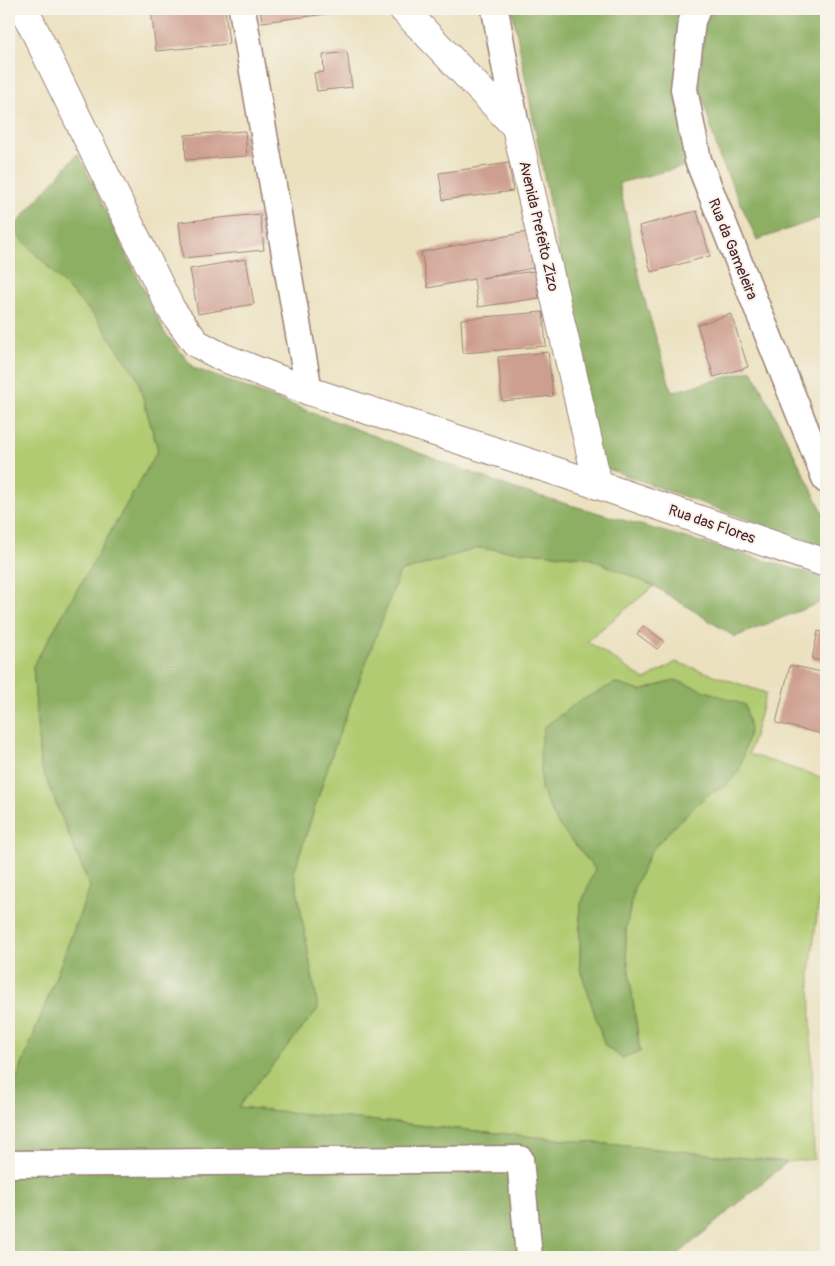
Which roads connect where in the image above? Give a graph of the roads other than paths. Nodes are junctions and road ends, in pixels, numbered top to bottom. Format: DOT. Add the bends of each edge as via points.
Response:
graph roads {
  1 [pos="24,9"];
  2 [pos="242,9"];
  3 [pos="403,9"];
  4 [pos="495,9"];
  5 [pos="697,9"];
  6 [pos="516,127"];
  7 [pos="309,391"];
  8 [pos="826,480"];
  9 [pos="598,485"];
  10 [pos="826,563"];
  11 [pos="9,1164"];
  12 [pos="529,1257"];
  1 -- 7 [label="main road, Rua das Flores" via="171,309 196,343 222,357"];
  2 -- 7 [label="street"];
  3 -- 6 [label="main road"];
  4 -- 6 [label="street"];
  5 -- 8 [label="street, Rua da Gameleira" via="692,21 684,89 698,160"];
  6 -- 9 [label="main road, Avenida Prefeito Zizo"];
  7 -- 9 [label="main road, Rua das Flores"];
  9 -- 10 [label="main road, Rua das Flores"];
  11 -- 12 [label="street" via="520,1159"];
}
